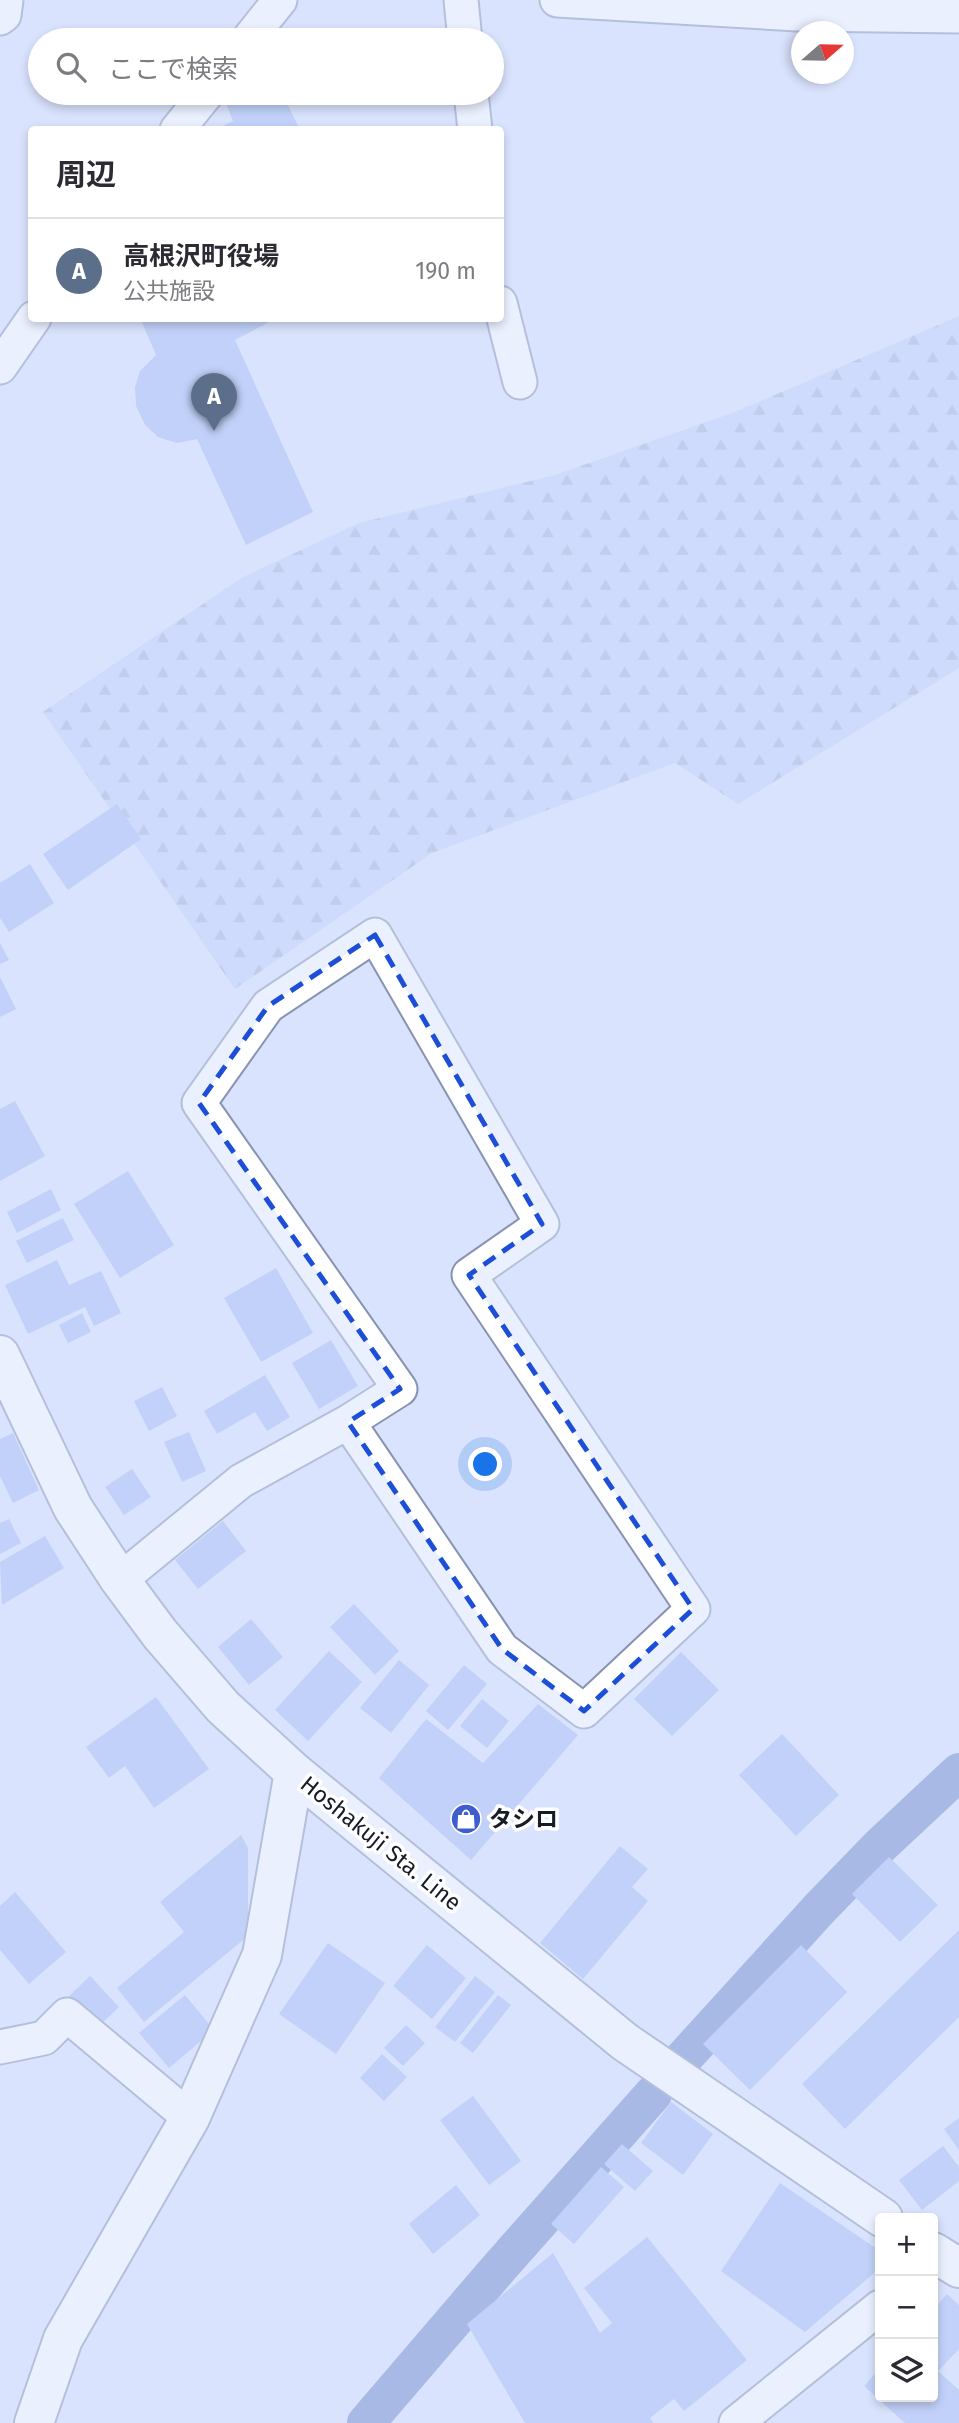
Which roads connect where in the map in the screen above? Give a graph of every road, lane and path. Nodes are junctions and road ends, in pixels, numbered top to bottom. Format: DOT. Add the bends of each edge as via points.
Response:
graph roads {
  1 [pos="6,0"];
  2 [pos="280,0"];
  3 [pos="461,0"];
  4 [pos="557,0"];
  5 [pos="959,16"];
  6 [pos="0,18"];
  7 [pos="258,28"];
  8 [pos="464,28"];
  9 [pos="197,105"];
  10 [pos="472,105"];
  11 [pos="180,126"];
  12 [pos="475,126"];
  13 [pos="504,319"];
  14 [pos="31,322"];
  15 [pos="0,367"];
  16 [pos="520,382"];
  17 [pos="0,1355"];
  18 [pos="348,1422"];
  19 [pos="120,1580"];
  20 [pos="294,1772"];
  21 [pos="0,2047"];
  22 [pos="190,2118"];
  23 [pos="876,2213"];
  24 [pos="875,2311"];
  25 [pos="34,2423"];
  26 [pos="736,2423"];
  1 -- 6 [label="street"];
  2 -- 7 [label="street"];
  3 -- 8 [label="street"];
  4 -- 5 [label="street" via="797,15"];
  9 -- 11 [label="street"];
  10 -- 12 [label="street"];
  13 -- 16 [label="street"];
  14 -- 15 [label="street"];
  17 -- 19 [label="main road, Hoshakuji Sta. Line" via="73,1508"];
  18 -- 18 [label="street" via="502,1649 584,1711 693,1609 469,1275 542,1224 374,935 268,1006 199,1103 400,1390"];
  18 -- 19 [label="street" via="241,1481"];
  19 -- 20 [label="main road, Hoshakuji Sta. Line" via="223,1707"];
  20 -- 22 [label="main road" via="262,1955"];
  20 -- 23 [label="main road, Hoshakuji Sta. Line" via="625,2042"];
  21 -- 22 [label="street" via="44,2038 67,2015"];
  22 -- 25 [label="main road" via="63,2339"];
  24 -- 26 [label="street"];
}
